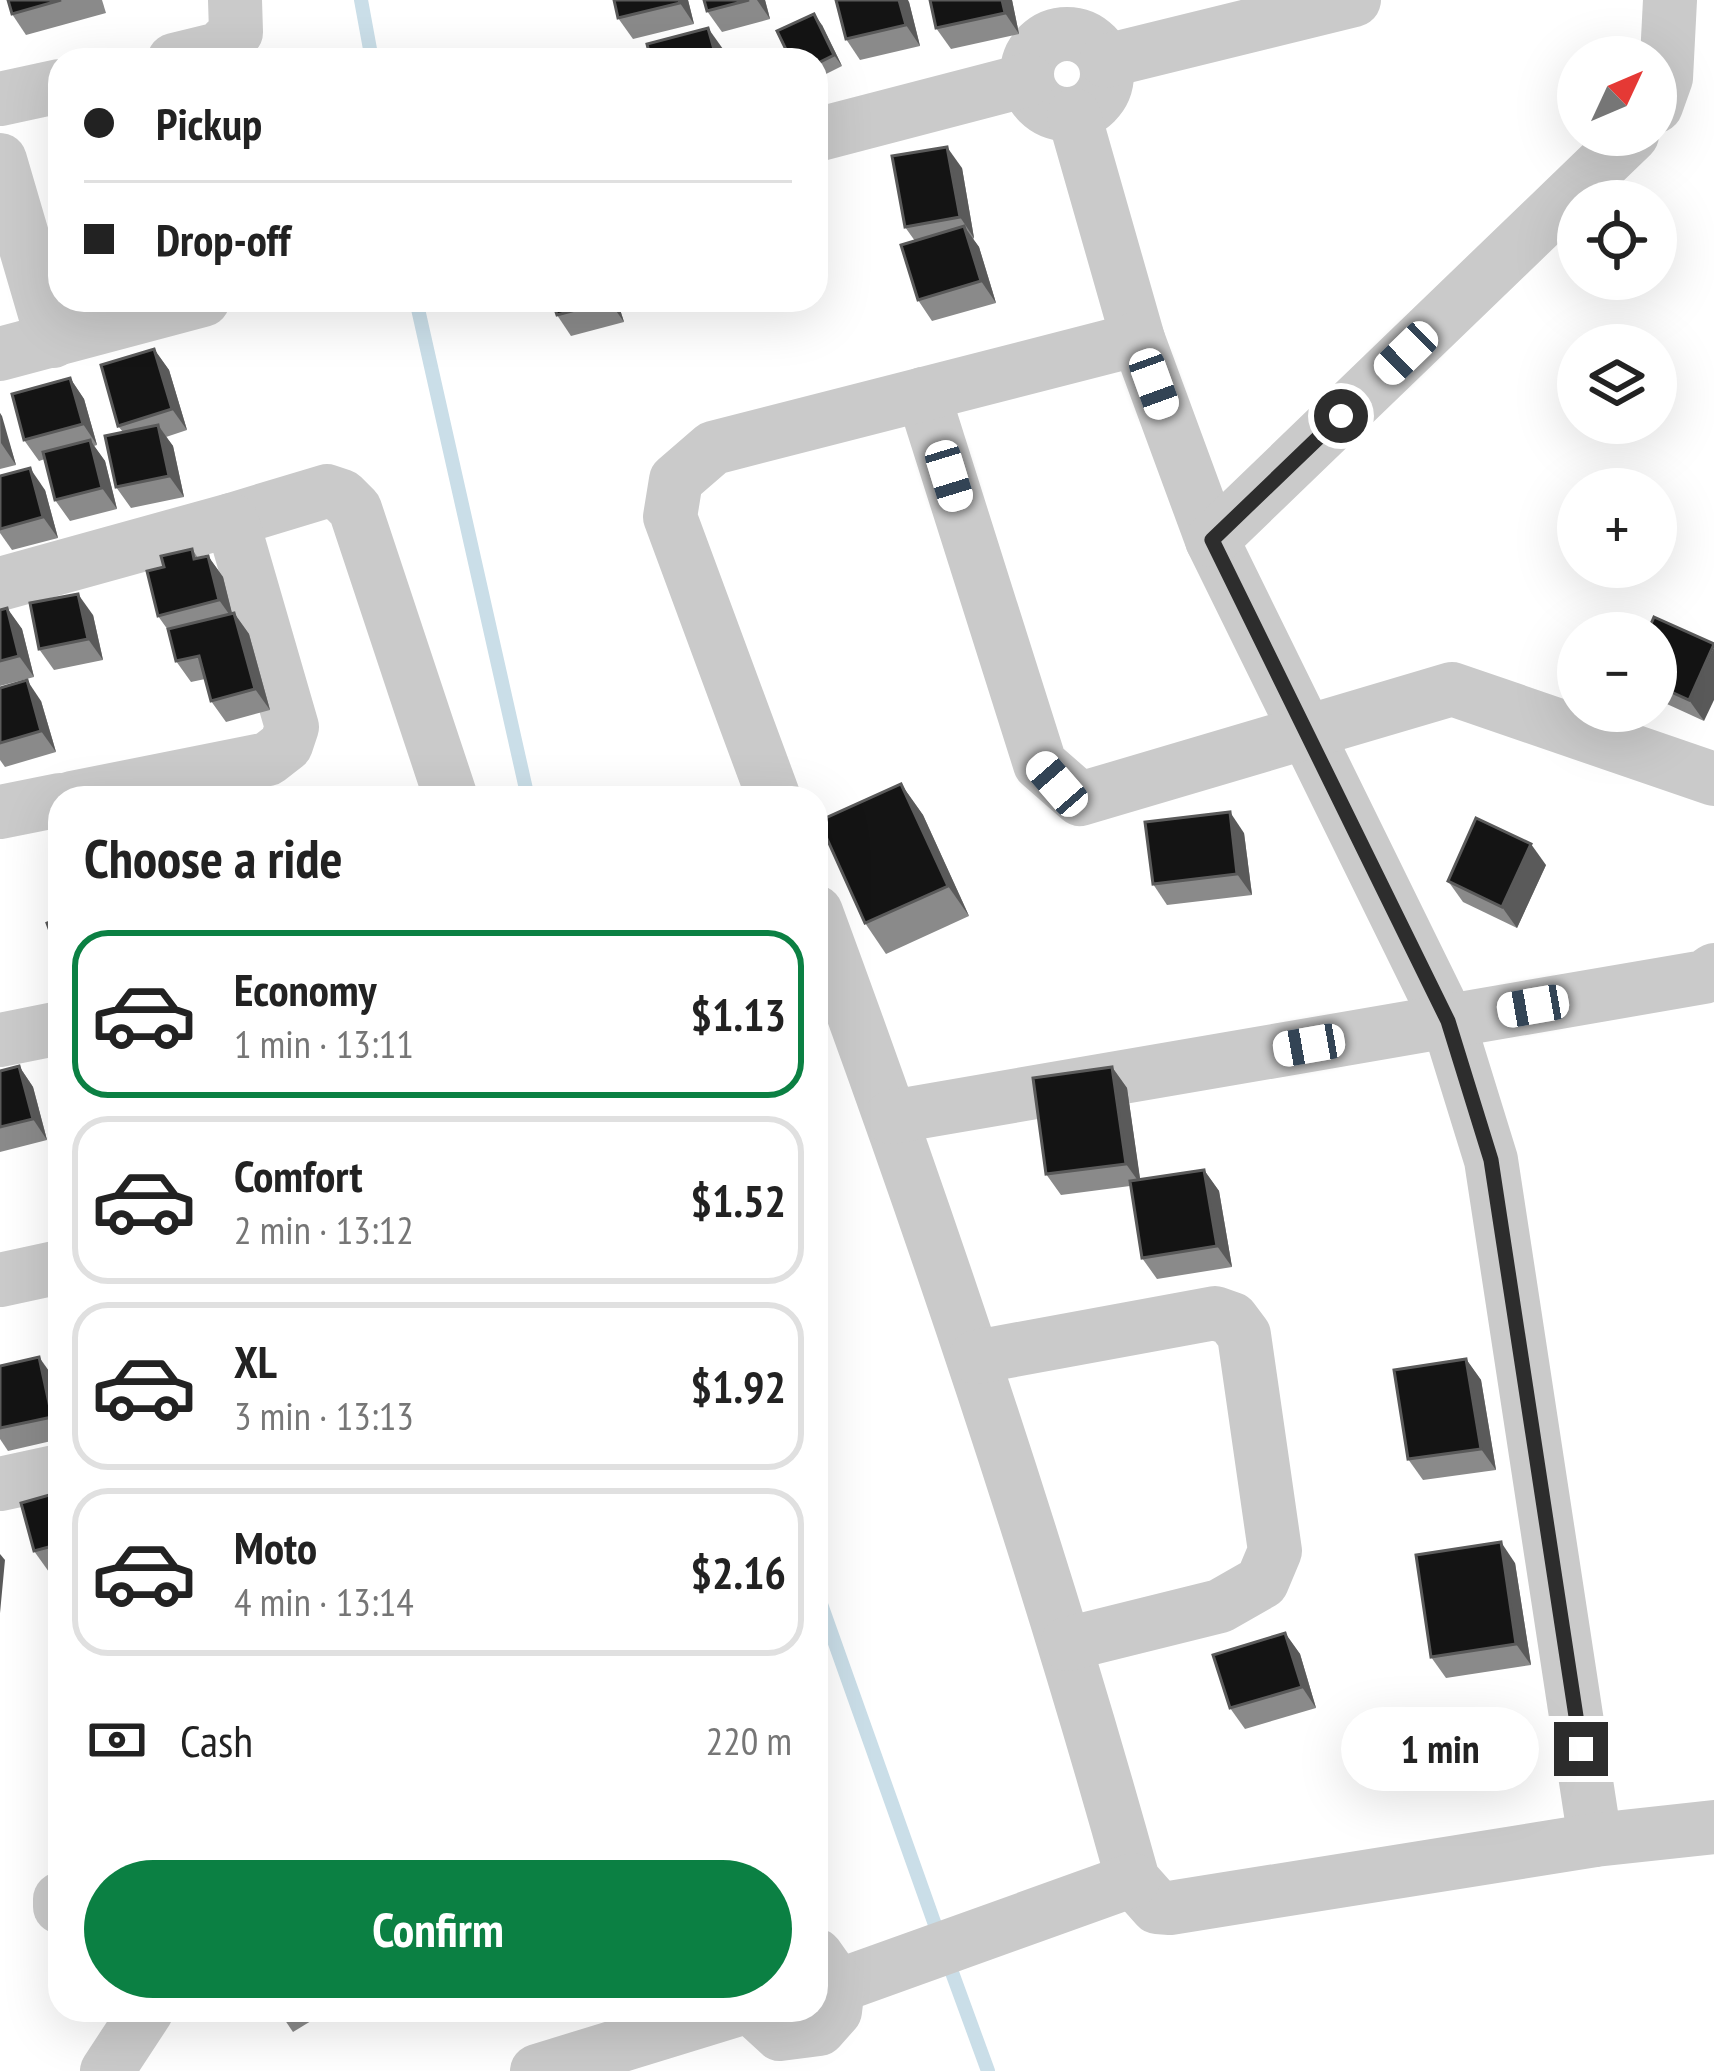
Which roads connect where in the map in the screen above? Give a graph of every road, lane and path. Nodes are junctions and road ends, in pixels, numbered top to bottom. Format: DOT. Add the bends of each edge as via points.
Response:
graph roads {
  1 [pos="235,0"];
  2 [pos="1354,0"];
  3 [pos="1670,0"];
  4 [pos="1076,32"];
  5 [pos="1668,36"];
  6 [pos="220,48"];
  7 [pos="1027,80"];
  8 [pos="48,89"];
  9 [pos="0,99"];
  10 [pos="1074,115"];
  11 [pos="828,132"];
  12 [pos="1610,156"];
  13 [pos="0,160"];
  14 [pos="158,312"];
  15 [pos="1138,339"];
  16 [pos="53,340"];
  17 [pos="0,355"];
  18 [pos="923,394"];
  19 [pos="231,520"];
  20 [pos="1212,540"];
  21 [pos="0,584"];
  22 [pos="1304,735"];
  23 [pos="1714,779"];
  24 [pos="134,786"];
  25 [pos="447,786"];
  26 [pos="770,786"];
  27 [pos="48,802"];
  28 [pos="0,812"];
  29 [pos="828,946"];
  30 [pos="1714,970"];
  31 [pos="1448,1021"];
  32 [pos="48,1030"];
  33 [pos="0,1040"];
  34 [pos="891,1118"];
  35 [pos="48,1270"];
  36 [pos="0,1280"];
  37 [pos="976,1358"];
  38 [pos="48,1474"];
  39 [pos="0,1484"];
  40 [pos="1067,1644"];
  41 [pos="1714,1827"];
  42 [pos="1595,1840"];
  43 [pos="1133,1880"];
  44 [pos="845,1970"];
  45 [pos="138,2022"];
  46 [pos="697,2022"];
  47 [pos="767,2022"];
  48 [pos="812,2053"];
  49 [pos="107,2071"];
  50 [pos="537,2071"];
  1 -- 6 [label="street" via="236,32"];
  2 -- 4 [label="street"];
  3 -- 5 [label="street"];
  4 -- 7 [label="street" via="1039,45"];
  4 -- 10 [label="street" via="1097,99"];
  7 -- 10 [label="street" via="1045,109"];
  7 -- 11 [label="street"];
  8 -- 9 [label="street"];
  10 -- 15 [label="street"];
  12 -- 20 [label="street"];
  13 -- 16 [label="street"];
  14 -- 16 [label="street"];
  15 -- 18 [label="street"];
  15 -- 20 [label="street"];
  16 -- 17 [label="street"];
  18 -- 22 [label="street" via="1040,764 1057,784 1080,799"];
  18 -- 26 [label="street" via="713,448 676,480 670,517"];
  19 -- 21 [label="street"];
  19 -- 24 [label="street" via="292,727 286,745 268,760"];
  19 -- 25 [label="street" via="327,491 355,509"];
  20 -- 22 [label="street"];
  22 -- 23 [label="street" via="1452,689"];
  22 -- 31 [label="street"];
  27 -- 28 [label="street"];
  29 -- 34 [label="street"];
  30 -- 31 [label="street"];
  31 -- 34 [label="street"];
  31 -- 42 [label="street" via="1491,1160"];
  32 -- 33 [label="street"];
  34 -- 37 [label="street"];
  35 -- 36 [label="street"];
  37 -- 40 [label="street"];
  37 -- 40 [label="street" via="1215,1313 1244,1335 1275,1551 1262,1582 1220,1606"];
  38 -- 39 [label="street"];
  40 -- 43 [label="street"];
  41 -- 42 [label="street"];
  42 -- 43 [label="street" via="1170,1908 1157,1907"];
  43 -- 44 [label="street" via="978,1936"];
  44 -- 48 [label="street"];
  45 -- 49 [label="street"];
  46 -- 50 [label="street"];
  47 -- 48 [label="street"];
}
